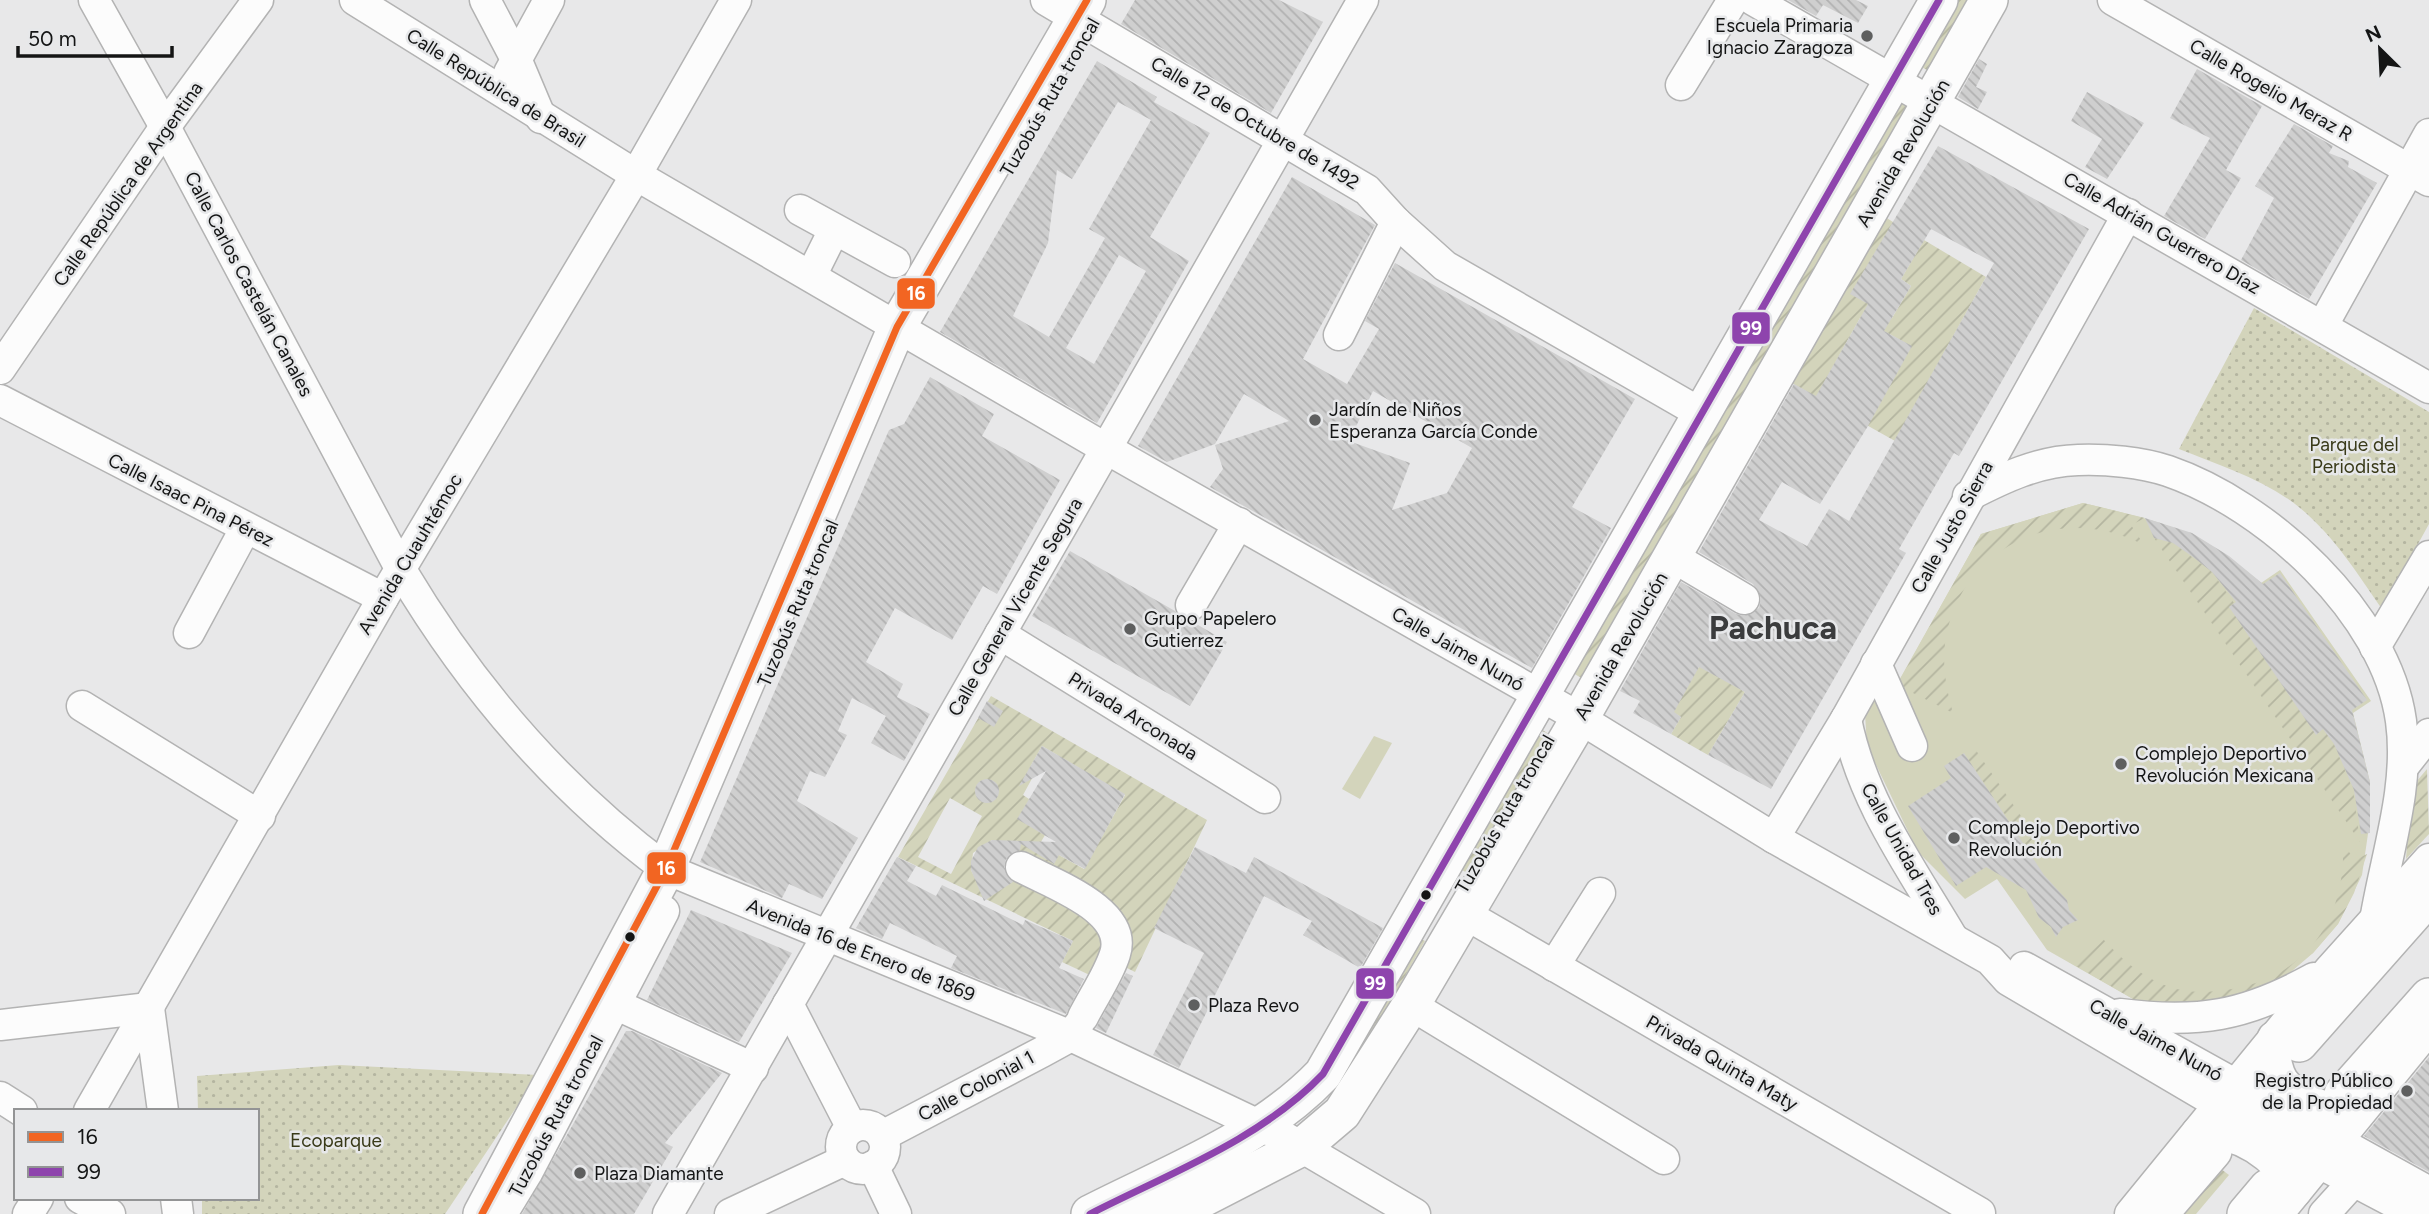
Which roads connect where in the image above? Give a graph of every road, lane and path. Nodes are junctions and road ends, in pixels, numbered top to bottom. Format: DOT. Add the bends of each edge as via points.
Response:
graph roads {
  1 [pos="94,0"];
  2 [pos="258,0"];
  3 [pos="355,0"];
  4 [pos="485,0"];
  5 [pos="549,0"];
  6 [pos="736,0"];
  7 [pos="1046,0"];
  8 [pos="1363,0"];
  9 [pos="1733,0"];
  10 [pos="1753,0"];
  11 [pos="1939,0"];
  12 [pos="1972,0"];
  13 [pos="1989,0"];
  14 [pos="2113,0"];
  15 [pos="1091,11"];
  16 [pos="517,61"];
  17 [pos="1681,85"];
  18 [pos="499,90"];
  19 [pos="1915,92"];
  20 [pos="541,118"];
  21 [pos="165,127"];
  22 [pos="2429,134"];
  23 [pos="1284,138"];
  24 [pos="636,175"];
  25 [pos="2419,175"];
  26 [pos="800,210"];
  27 [pos="2128,214"];
  28 [pos="1396,222"];
  29 [pos="834,230"];
  30 [pos="895,262"];
  31 [pos="811,276"];
  32 [pos="2323,325"];
  33 [pos="905,331"];
  34 [pos="1339,335"];
  35 [pos="0,369"];
  36 [pos="2429,388"];
  37 [pos="0,400"];
  38 [pos="1702,414"];
  39 [pos="1105,448"];
  40 [pos="1968,496"];
  41 [pos="1239,523"];
  42 [pos="245,529"];
  43 [pos="1673,556"];
  44 [pos="2429,556"];
  45 [pos="401,570"];
  46 [pos="383,598"];
  47 [pos="1744,599"];
  48 [pos="1191,605"];
  49 [pos="189,634"];
  50 [pos="1000,634"];
  51 [pos="2375,647"];
  52 [pos="1876,664"];
  53 [pos="82,706"];
  54 [pos="1562,708"];
  55 [pos="1846,719"];
  56 [pos="2429,734"];
  57 [pos="1912,747"];
  58 [pos="2403,766"];
  59 [pos="1265,798"];
  60 [pos="260,816"];
  61 [pos="1774,838"];
  62 [pos="2429,859"];
  63 [pos="1021,867"];
  64 [pos="674,873"];
  65 [pos="1600,892"];
  66 [pos="2429,896"];
  67 [pos="1465,914"];
  68 [pos="2376,915"];
  69 [pos="826,935"];
  70 [pos="1952,937"];
  71 [pos="1990,960"];
  72 [pos="1554,965"];
  73 [pos="2330,969"];
  74 [pos="2429,997"];
  75 [pos="608,1001"];
  76 [pos="788,1004"];
  77 [pos="1411,1004"];
  78 [pos="149,1008"];
  79 [pos="2106,1012"];
  80 [pos="0,1025"];
  81 [pos="1077,1026"];
  82 [pos="2429,1029"];
  83 [pos="2286,1040"];
  84 [pos="753,1068"];
  85 [pos="2228,1095"];
  86 [pos="2357,1095"];
  87 [pos="0,1097"];
  88 [pos="19,1109"];
  89 [pos="90,1109"];
  90 [pos="163,1109"];
  91 [pos="852,1128"];
  92 [pos="881,1136"];
  93 [pos="1283,1137"];
  94 [pos="2205,1141"];
  95 [pos="2328,1152"];
  96 [pos="1664,1159"];
  97 [pos="859,1163"];
  98 [pos="2354,1181"];
  99 [pos="2429,1192"];
  100 [pos="84,1200"];
  101 [pos="2272,1202"];
  102 [pos="1980,1213"];
  103 [pos="110,1214"];
  104 [pos="482,1214"];
  105 [pos="502,1214"];
  106 [pos="668,1214"];
  107 [pos="730,1214"];
  108 [pos="896,1214"];
  109 [pos="1090,1214"];
  110 [pos="1139,1214"];
  111 [pos="1172,1214"];
  112 [pos="1415,1214"];
  113 [pos="2130,1214"];
  114 [pos="2160,1214"];
  115 [pos="2324,1214"];
  116 [pos="2416,1214"];
  1 -- 21 [label="street, Calle Carlos Castelán Canales"];
  2 -- 21 [label="street, Calle República de Argentina"];
  3 -- 18 [label="street, Calle República de Brasil"];
  4 -- 16 [label="street"];
  5 -- 16 [label="street"];
  6 -- 24 [label="street, Avenida Cuauhtémoc"];
  7 -- 15 [label="street, Calle 12 de Octubre de 1492"];
  8 -- 23 [label="street, Calle General Vicente Segura"];
  9 -- 17 [label="street"];
  10 -- 19 [label="street, Calle Adrián Guerrero Díaz"];
  11 -- 19 [label="main road, Avenida Revolución"];
  12 -- 19 [label="street"];
  13 -- 19 [label="main road, Avenida Revolución"];
  14 -- 25 [label="street, Calle Rogelio Meraz R"];
  15 -- 23 [label="street, Calle 12 de Octubre de 1492"];
  15 -- 33 [label="main road"];
  16 -- 18 [label="street"];
  16 -- 20 [label="street"];
  18 -- 20 [label="street, Calle República de Brasil"];
  19 -- 27 [label="street, Calle Adrián Guerrero Díaz"];
  19 -- 38 [label="main road, Avenida Revolución"];
  19 -- 43 [label="main road, Avenida Revolución"];
  19 -- 54 [label="street"];
  20 -- 24 [label="street, Calle República de Brasil"];
  21 -- 35 [label="street, Calle República de Argentina"];
  21 -- 45 [label="street, Calle Carlos Castelán Canales"];
  22 -- 25 [label="street"];
  23 -- 28 [label="street, Calle 12 de Octubre de 1492" via="1367,190"];
  23 -- 39 [label="street, Calle General Vicente Segura"];
  24 -- 31 [label="street, Calle República de Brasil"];
  24 -- 45 [label="street, Avenida Cuauhtémoc"];
  25 -- 32 [label="street"];
  26 -- 29 [label="street"];
  27 -- 32 [label="street, Calle Adrián Guerrero Díaz"];
  27 -- 40 [label="street, Calle Justo Sierra"];
  28 -- 34 [label="street"];
  28 -- 38 [label="street, Calle 12 de Octubre de 1492" via="1445,266"];
  29 -- 30 [label="street"];
  29 -- 31 [label="street"];
  31 -- 33 [label="street, Calle República de Brasil"];
  32 -- 36 [label="street, Calle Adrián Guerrero Díaz"];
  33 -- 39 [label="street, Calle Jaime Nunó"];
  33 -- 64 [label="main road"];
  37 -- 42 [label="street, Calle Isaac Pina Pérez"];
  38 -- 54 [label="main road, Avenida Revolución"];
  39 -- 41 [label="street, Calle Jaime Nunó"];
  39 -- 50 [label="street, Calle General Vicente Segura"];
  40 -- 51 [label="street" via="2020,470 2077,460 2167,471 2229,499 2289,543 2349,604"];
  40 -- 52 [label="street, Calle Justo Sierra"];
  41 -- 48 [label="street"];
  41 -- 54 [label="street, Calle Jaime Nunó"];
  42 -- 46 [label="street, Calle Isaac Pina Pérez"];
  42 -- 49 [label="street"];
  43 -- 47 [label="street"];
  43 -- 54 [label="main road, Avenida Revolución"];
  44 -- 51 [label="street"];
  45 -- 46 [label="street, Avenida Cuauhtémoc"];
  45 -- 64 [label="street, Avenida 16 de Enero de 1869" via="475,684 619,834"];
  46 -- 60 [label="street, Avenida Cuauhtémoc"];
  50 -- 59 [label="street, Privada Arconada"];
  50 -- 69 [label="street, Calle General Vicente Segura"];
  51 -- 58 [label="street" via="2401,719"];
  52 -- 55 [label="street, Calle Justo Sierra"];
  52 -- 57 [label="street"];
  53 -- 60 [label="street"];
  54 -- 61 [label="street, Calle Jaime Nunó"];
  54 -- 67 [label="main road, Avenida Revolución"];
  54 -- 93 [label="main road, Avenida Revolución" via="1323,1074 1298,1100"];
  55 -- 61 [label="street, Calle Justo Sierra"];
  55 -- 70 [label="street, Calle Unidad Tres" via="1867,793"];
  56 -- 58 [label="street"];
  58 -- 68 [label="street"];
  60 -- 78 [label="street, Avenida Cuauhtémoc"];
  61 -- 70 [label="street, Calle Jaime Nunó"];
  62 -- 68 [label="street"];
  63 -- 81 [label="street" via="1106,915 1116,932 1115,954"];
  64 -- 69 [label="street, Avenida 16 de Enero de 1869"];
  64 -- 75 [label="main road"];
  65 -- 72 [label="street"];
  66 -- 83 [label="main road"];
  67 -- 72 [label="street, Privada Quinta Maty"];
  67 -- 77 [label="main road, Avenida Revolución"];
  68 -- 73 [label="street"];
  69 -- 76 [label="street, Calle General Vicente Segura"];
  69 -- 81 [label="street, Avenida 16 de Enero de 1869"];
  70 -- 71 [label="street, Calle Jaime Nunó"];
  71 -- 79 [label="street, Calle Jaime Nunó" via="2019,964"];
  71 -- 85 [label="street, Calle Jaime Nunó" via="2008,980"];
  72 -- 102 [label="street, Privada Quinta Maty"];
  73 -- 79 [label="street" via="2274,1000 2216,1016 2169,1021"];
  73 -- 83 [label="street"];
  74 -- 86 [label="main road"];
  75 -- 84 [label="street"];
  75 -- 104 [label="main road"];
  75 -- 105 [label="street, Tuzobús Ruta troncal" via="527,1173"];
  76 -- 84 [label="street, Calle General Vicente Segura"];
  76 -- 91 [label="street"];
  77 -- 93 [label="main road, Avenida Revolución" via="1342,1113"];
  77 -- 96 [label="street"];
  78 -- 80 [label="street"];
  78 -- 89 [label="street, Avenida Cuauhtémoc"];
  78 -- 90 [label="street"];
  79 -- 85 [label="street, Calle Jaime Nunó"];
  81 -- 92 [label="street, Calle Colonial 1"];
  81 -- 93 [label="street, Avenida 16 de Enero de 1869"];
  82 -- 86 [label="street"];
  83 -- 85 [label="street"];
  83 -- 86 [label="street" via="2277,1067 2284,1083 2324,1107 2344,1110"];
  84 -- 106 [label="street, Calle General Vicente Segura"];
  85 -- 94 [label="street"];
  85 -- 95 [label="street, Calle Jaime Nunó"];
  86 -- 95 [label="street"];
  87 -- 88 [label="street"];
  91 -- 92 [label="street" via="872,1127"];
  91 -- 97 [label="street" via="841,1146"];
  92 -- 97 [label="street" via="883,1156"];
  93 -- 109 [label="main road, Avenida Revolución"];
  93 -- 110 [label="street"];
  93 -- 111 [label="main road, Avenida Revolución"];
  93 -- 112 [label="street, Avenida 16 de Enero de 1869"];
  94 -- 101 [label="street" via="2234,1135 2272,1160"];
  94 -- 113 [label="street"];
  94 -- 114 [label="main road"];
  95 -- 98 [label="street, Calle Jaime Nunó"];
  95 -- 99 [label="street, Calle Jaime Nunó"];
  95 -- 101 [label="street"];
  97 -- 107 [label="street"];
  97 -- 108 [label="street"];
  98 -- 115 [label="street"];
  98 -- 116 [label="street, Calle Jaime Nunó"];
  100 -- 103 [label="street"];
}
